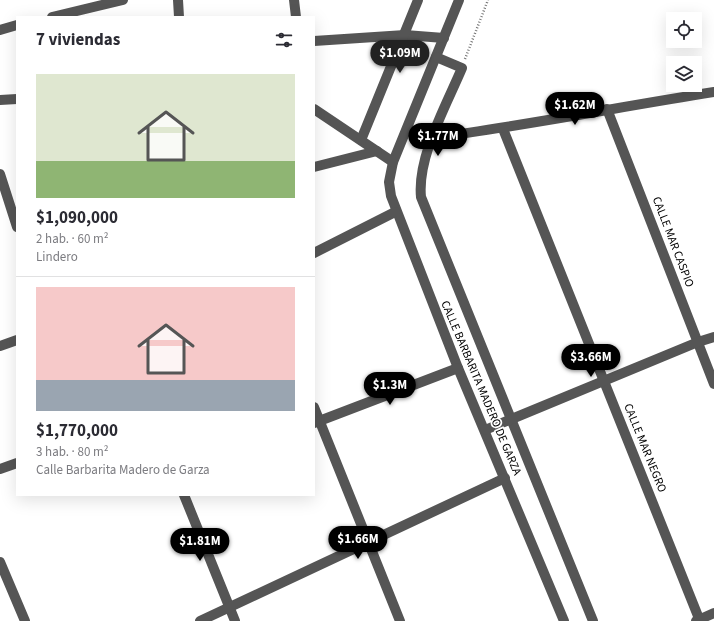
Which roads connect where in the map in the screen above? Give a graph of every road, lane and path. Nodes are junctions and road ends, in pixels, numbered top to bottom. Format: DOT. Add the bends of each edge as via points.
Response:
graph roads {
  1 [pos="123,0"];
  2 [pos="178,0"];
  3 [pos="294,0"];
  4 [pos="418,0"];
  5 [pos="459,0"];
  6 [pos="488,0"];
  7 [pos="56,16"];
  8 [pos="179,16"];
  9 [pos="296,16"];
  10 [pos="16,25"];
  11 [pos="0,30"];
  12 [pos="405,35"];
  13 [pos="444,38"];
  14 [pos="315,41"];
  15 [pos="440,59"];
  16 [pos="458,67"];
  17 [pos="714,92"];
  18 [pos="16,99"];
  19 [pos="0,100"];
  20 [pos="607,109"];
  21 [pos="315,110"];
  22 [pos="503,129"];
  23 [pos="433,138"];
  24 [pos="361,140"];
  25 [pos="377,151"];
  26 [pos="393,162"];
  27 [pos="315,167"];
  28 [pos="0,174"];
  29 [pos="395,212"];
  30 [pos="16,224"];
  31 [pos="315,252"];
  32 [pos="714,337"];
  33 [pos="16,340"];
  34 [pos="698,342"];
  35 [pos="0,346"];
  36 [pos="458,368"];
  37 [pos="604,380"];
  38 [pos="714,384"];
  39 [pos="315,412"];
  40 [pos="508,420"];
  41 [pos="317,422"];
  42 [pos="489,428"];
  43 [pos="16,463"];
  44 [pos="0,469"];
  45 [pos="505,478"];
  46 [pos="184,496"];
  47 [pos="368,543"];
  48 [pos="0,562"];
  49 [pos="230,606"];
  50 [pos="714,613"];
  51 [pos="25,621"];
  52 [pos="200,621"];
  53 [pos="235,621"];
  54 [pos="400,621"];
  55 [pos="564,621"];
  56 [pos="593,621"];
  57 [pos="699,621"];
  1 -- 7 [label="street"];
  2 -- 8 [label="street"];
  3 -- 9 [label="street"];
  4 -- 12 [label="street"];
  5 -- 13 [label="street, CALLE BARBARITA MADERO DE GARZA"];
  6 -- 16 [label="path"];
  10 -- 11 [label="street"];
  12 -- 13 [label="street"];
  12 -- 14 [label="street"];
  12 -- 24 [label="street"];
  13 -- 15 [label="street, CALLE BARBARITA MADERO DE GARZA"];
  15 -- 16 [label="street"];
  15 -- 26 [label="street, CALLE BARBARITA MADERO DE GARZA"];
  16 -- 23 [label="street, CALLE BARBARITA MADERO DE GARZA"];
  17 -- 20 [label="street"];
  18 -- 19 [label="street"];
  20 -- 22 [label="street"];
  20 -- 34 [label="street, CALLE MAR CASPIO"];
  21 -- 24 [label="street"];
  22 -- 23 [label="street"];
  22 -- 37 [label="street, CALLE MAR NEGRO"];
  23 -- 40 [label="street, CALLE BARBARITA MADERO DE GARZA" via="423,168 421,197"];
  24 -- 25 [label="street"];
  25 -- 26 [label="street"];
  25 -- 27 [label="street"];
  26 -- 29 [label="street, CALLE BARBARITA MADERO DE GARZA" via="389,182"];
  28 -- 30 [label="street"];
  29 -- 31 [label="street"];
  29 -- 36 [label="street, CALLE BARBARITA MADERO DE GARZA"];
  32 -- 34 [label="street"];
  33 -- 35 [label="street"];
  34 -- 37 [label="street"];
  34 -- 38 [label="street, CALLE MAR CASPIO"];
  36 -- 41 [label="street"];
  36 -- 42 [label="street, CALLE BARBARITA MADERO DE GARZA"];
  37 -- 40 [label="street"];
  37 -- 57 [label="street, CALLE MAR NEGRO"];
  39 -- 41 [label="street"];
  40 -- 42 [label="street"];
  40 -- 56 [label="street, CALLE BARBARITA MADERO DE GARZA"];
  41 -- 47 [label="street"];
  42 -- 45 [label="street, CALLE BARBARITA MADERO DE GARZA"];
  43 -- 44 [label="street"];
  45 -- 47 [label="street"];
  45 -- 55 [label="street, CALLE BARBARITA MADERO DE GARZA"];
  46 -- 49 [label="street"];
  47 -- 49 [label="street"];
  47 -- 54 [label="street"];
  48 -- 51 [label="street"];
  49 -- 52 [label="street"];
  49 -- 53 [label="street"];
  50 -- 57 [label="street"];
}
